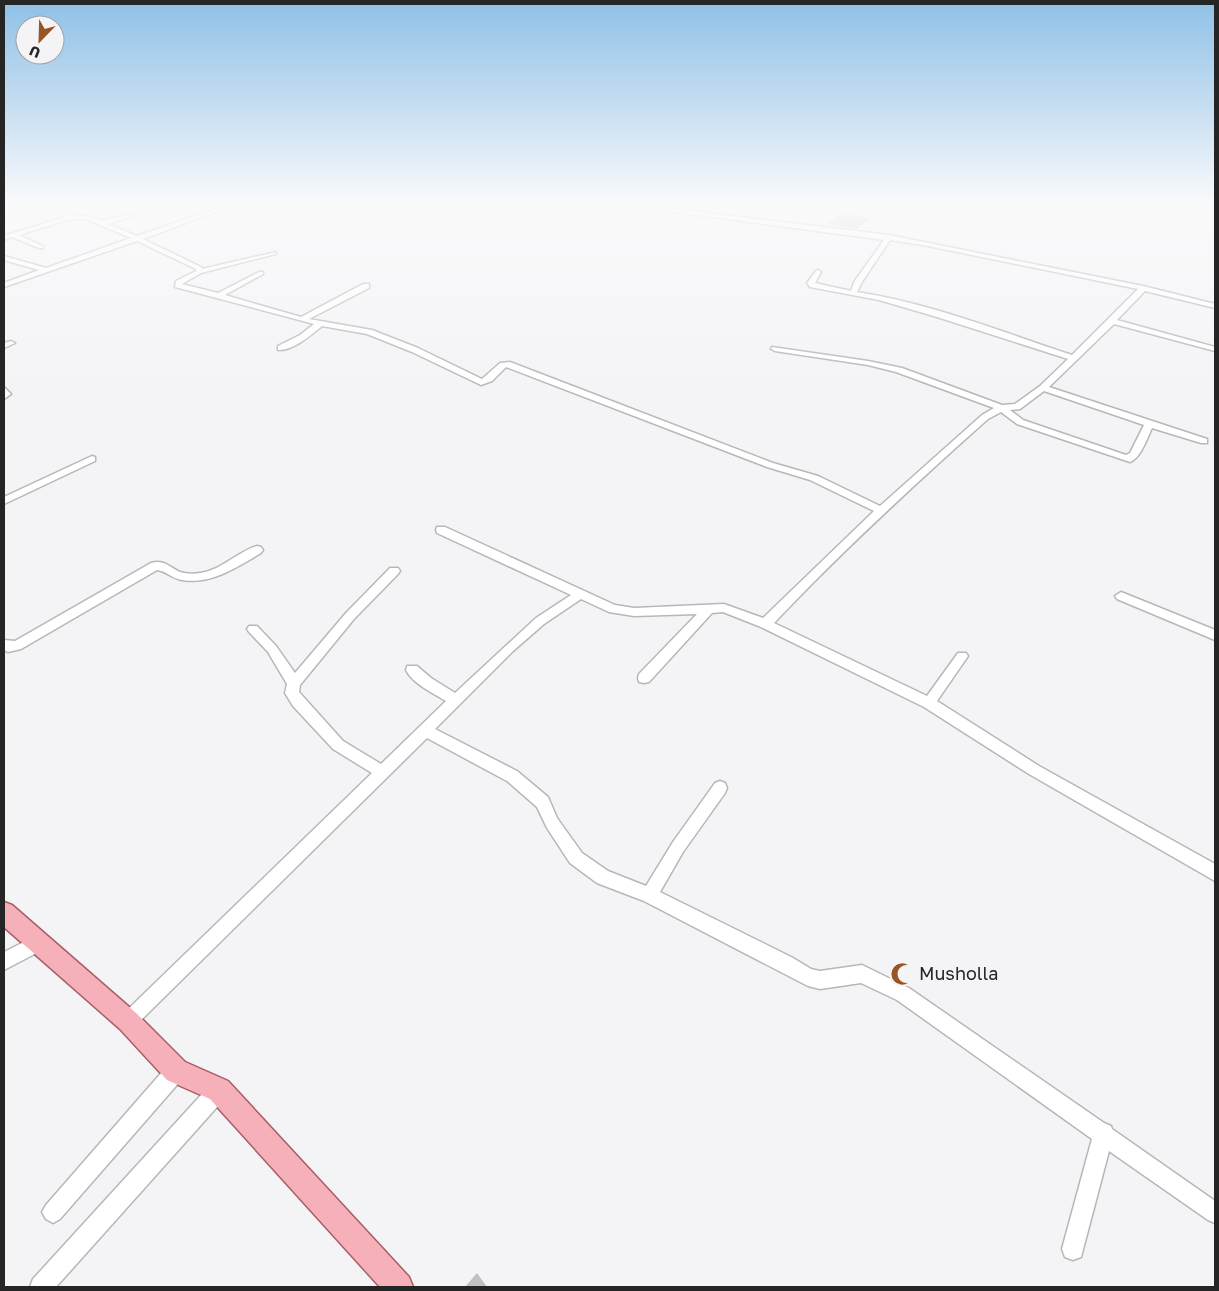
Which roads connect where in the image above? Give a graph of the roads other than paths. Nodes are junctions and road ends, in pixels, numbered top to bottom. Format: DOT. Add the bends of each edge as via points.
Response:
graph roads {
  1 [pos="29,265"];
  2 [pos="59,265"];
  3 [pos="193,265"];
  4 [pos="226,265"];
  5 [pos="870,265"];
  6 [pos="1030,265"];
  7 [pos="45,270"];
  8 [pos="199,272"];
  9 [pos="818,272"];
  10 [pos="261,273"];
  11 [pos="4,286"];
  12 [pos="366,286"];
  13 [pos="1143,288"];
  14 [pos="853,294"];
  15 [pos="219,295"];
  16 [pos="1215,306"];
  17 [pos="302,320"];
  18 [pos="1112,321"];
  19 [pos="319,324"];
  20 [pos="281,348"];
  21 [pos="775,349"];
  22 [pos="1215,350"];
  23 [pos="1073,358"];
  24 [pos="1044,388"];
  25 [pos="4,390"];
  26 [pos="4,396"];
  27 [pos="1001,408"];
  28 [pos="1149,424"];
  29 [pos="1204,441"];
  30 [pos="92,459"];
  31 [pos="4,501"];
  32 [pos="880,510"];
  33 [pos="441,530"];
  34 [pos="257,550"];
  35 [pos="394,571"];
  36 [pos="580,594"];
  37 [pos="1121,596"];
  38 [pos="708,610"];
  39 [pos="765,624"];
  40 [pos="253,629"];
  41 [pos="1215,635"];
  42 [pos="4,645"];
  43 [pos="962,656"];
  44 [pos="412,670"];
  45 [pos="644,678"];
  46 [pos="294,683"];
  47 [pos="456,700"];
  48 [pos="929,702"];
  49 [pos="425,730"];
  50 [pos="381,771"];
  51 [pos="720,788"];
  52 [pos="1215,873"];
  53 [pos="648,895"];
  54 [pos="4,913"];
  55 [pos="38,943"];
  56 [pos="4,961"];
  57 [pos="128,1021"];
  58 [pos="176,1071"];
  59 [pos="219,1090"];
  60 [pos="1104,1133"];
  61 [pos="53,1212"];
  62 [pos="1215,1213"];
  63 [pos="1073,1249"];
  64 [pos="41,1287"];
  65 [pos="398,1287"];
  1 -- 7 [label="street"];
  2 -- 7 [label="street"];
  3 -- 8 [label="street" via="199,268"];
  4 -- 8 [label="street"];
  5 -- 14 [label="street"];
  6 -- 13 [label="street"];
  7 -- 11 [label="street"];
  8 -- 15 [label="street" via="177,283"];
  9 -- 14 [label="street" via="811,283 813,285"];
  10 -- 15 [label="street"];
  12 -- 17 [label="street"];
  13 -- 16 [label="street"];
  13 -- 18 [label="street"];
  14 -- 23 [label="street" via="940,315"];
  15 -- 17 [label="street"];
  17 -- 19 [label="street"];
  18 -- 22 [label="street"];
  18 -- 23 [label="street"];
  19 -- 20 [label="street" via="304,337"];
  19 -- 32 [label="street" via="369,332 481,382 487,381 502,364 507,364 770,465 814,478"];
  21 -- 27 [label="street" via="899,370"];
  23 -- 24 [label="street"];
  24 -- 27 [label="street" via="1017,407"];
  24 -- 28 [label="street"];
  25 -- 26 [label="street" via="7,394"];
  27 -- 28 [label="street" via="1020,422 1128,459 1134,454"];
  27 -- 32 [label="street" via="985,417"];
  28 -- 29 [label="street"];
  30 -- 31 [label="street"];
  32 -- 39 [label="street"];
  33 -- 36 [label="street"];
  34 -- 42 [label="street" via="224,570 206,576 180,576 166,566 155,566 17,646"];
  35 -- 46 [label="street" via="350,616"];
  36 -- 38 [label="street" via="613,609 634,612"];
  36 -- 47 [label="street" via="540,621"];
  37 -- 41 [label="street"];
  38 -- 39 [label="street" via="724,608"];
  38 -- 45 [label="street"];
  39 -- 48 [label="street"];
  40 -- 46 [label="street" via="272,649"];
  43 -- 48 [label="street"];
  44 -- 47 [label="street"];
  46 -- 50 [label="street" via="292,693 298,702 338,745"];
  47 -- 49 [label="street"];
  48 -- 52 [label="street" via="1034,770"];
  49 -- 50 [label="street"];
  49 -- 53 [label="street" via="512,776 543,802 552,823 576,858 603,877"];
  50 -- 57 [label="street"];
  51 -- 53 [label="street"];
  53 -- 60 [label="street" via="808,977 820,980 862,974 903,994"];
  54 -- 55 [label="main road"];
  55 -- 56 [label="street"];
  55 -- 57 [label="main road"];
  57 -- 58 [label="main road"];
  58 -- 59 [label="main road"];
  58 -- 61 [label="street"];
  59 -- 64 [label="street"];
  59 -- 65 [label="main road"];
  60 -- 62 [label="street"];
  60 -- 63 [label="street"];
}
